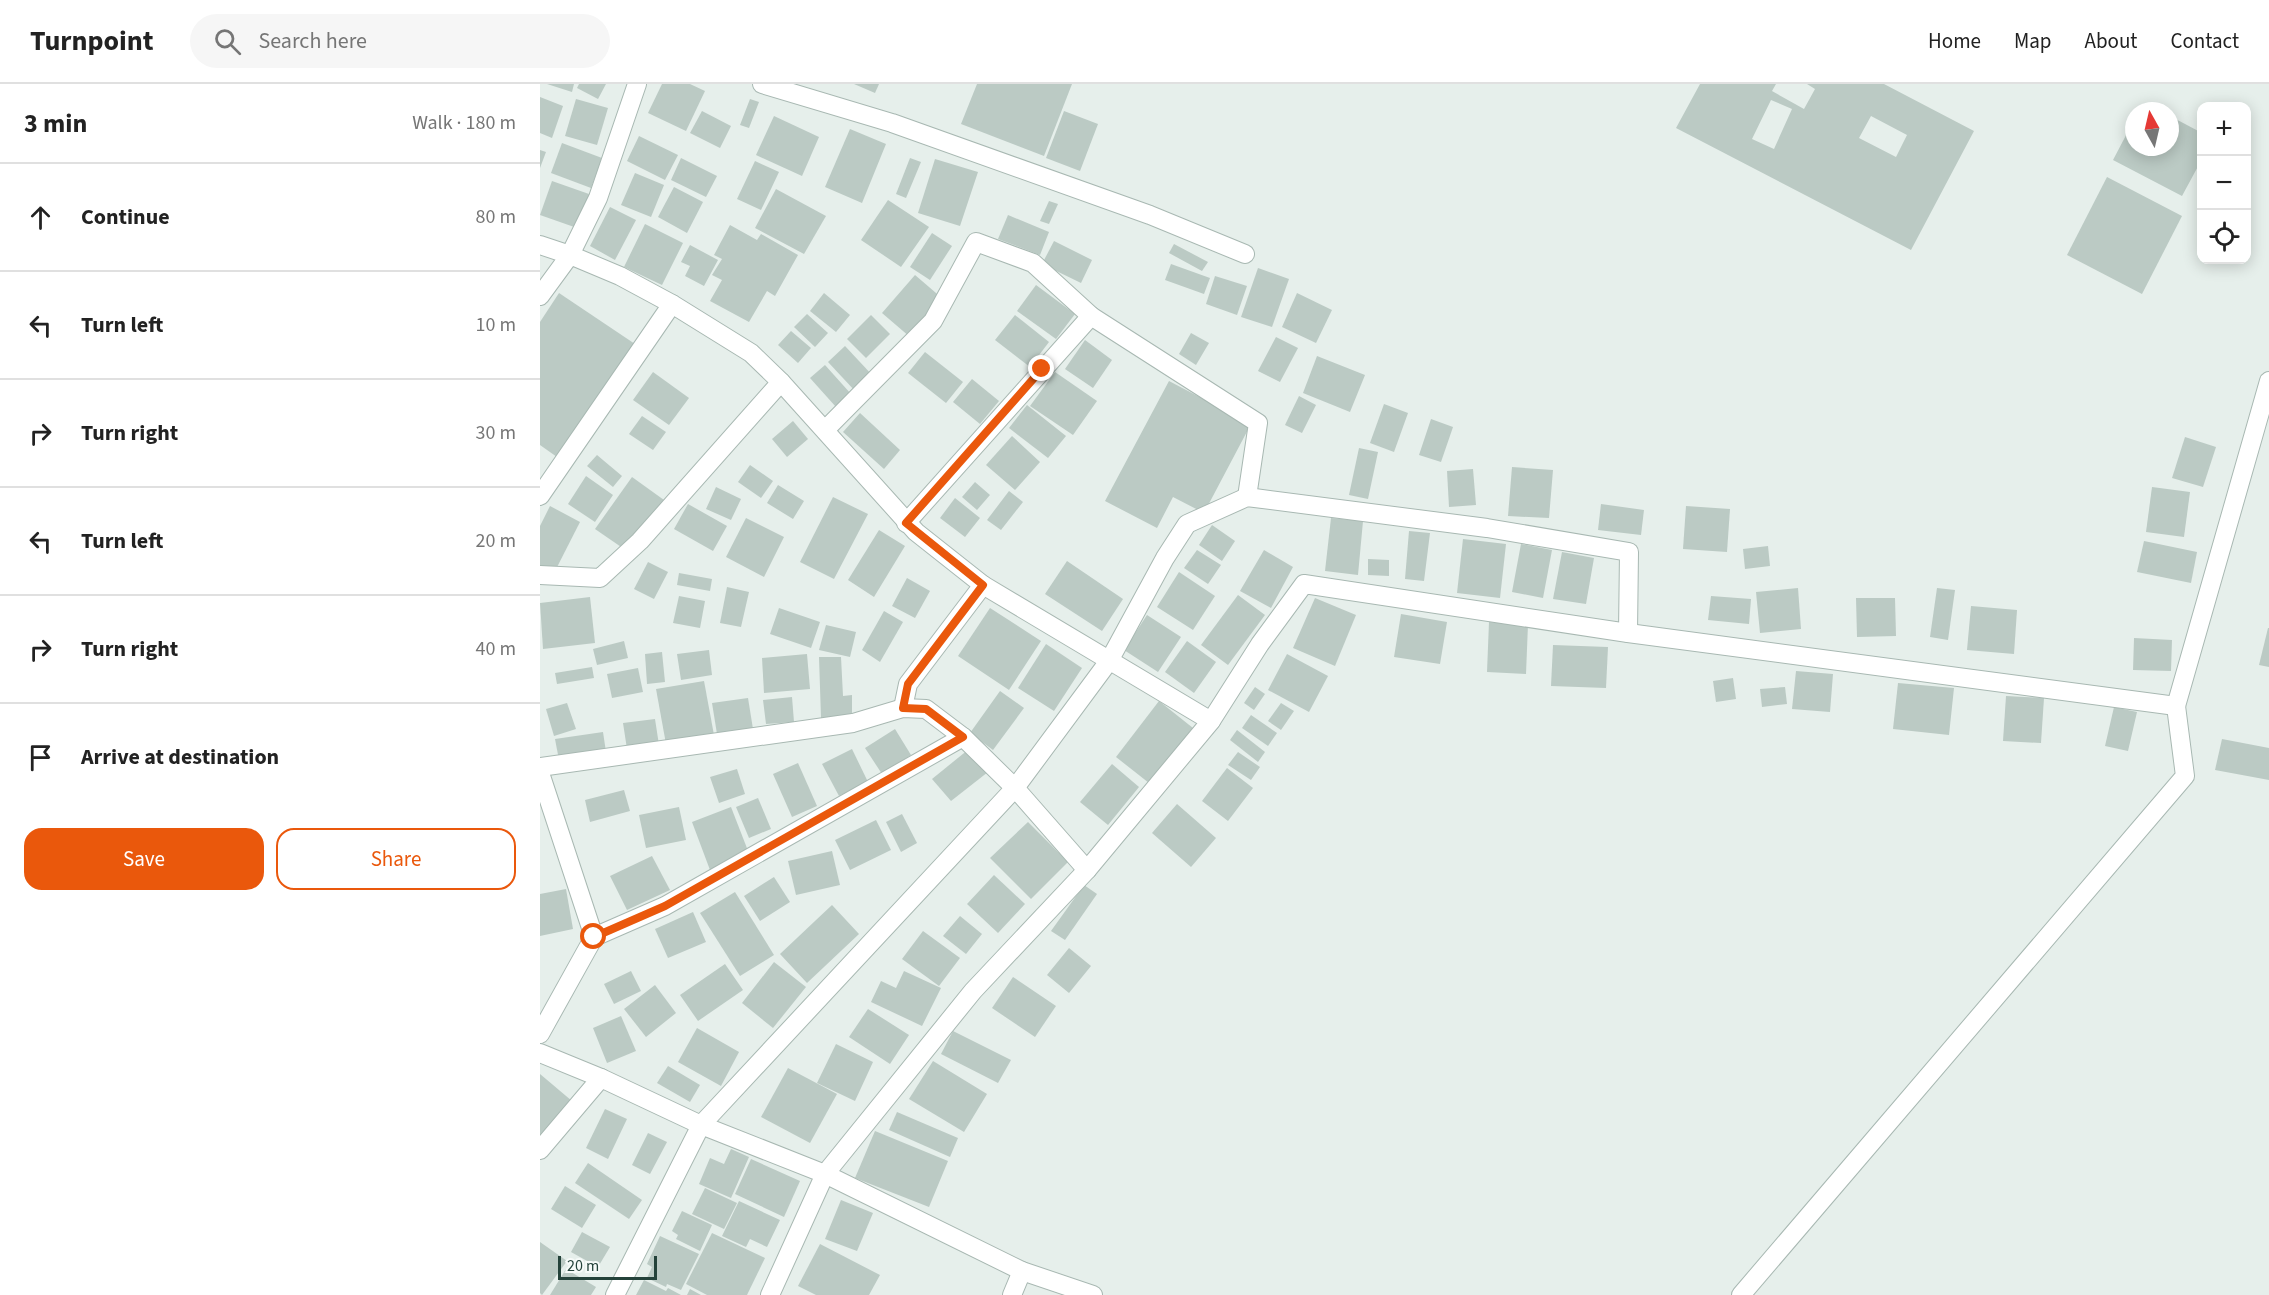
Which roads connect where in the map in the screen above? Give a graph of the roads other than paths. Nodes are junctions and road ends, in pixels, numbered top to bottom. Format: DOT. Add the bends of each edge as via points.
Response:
graph roads {
  1 [pos="637,84"];
  2 [pos="762,84"];
  3 [pos="540,245"];
  4 [pos="1245,254"];
  5 [pos="570,255"];
  6 [pos="540,296"];
  7 [pos="672,304"];
  8 [pos="1090,316"];
  9 [pos="2269,381"];
  10 [pos="782,382"];
  11 [pos="825,430"];
  12 [pos="540,496"];
  13 [pos="1247,497"];
  14 [pos="906,523"];
  15 [pos="540,575"];
  16 [pos="983,585"];
  17 [pos="1628,633"];
  18 [pos="1109,661"];
  19 [pos="2176,706"];
  20 [pos="903,708"];
  21 [pos="1211,721"];
  22 [pos="963,737"];
  23 [pos="540,767"];
  24 [pos="540,773"];
  25 [pos="1015,788"];
  26 [pos="1087,870"];
  27 [pos="594,937"];
  28 [pos="540,1034"];
  29 [pos="540,1053"];
  30 [pos="601,1078"];
  31 [pos="701,1125"];
  32 [pos="540,1150"];
  33 [pos="825,1174"];
  34 [pos="1022,1271"];
  35 [pos="615,1295"];
  36 [pos="770,1295"];
  37 [pos="1012,1295"];
  38 [pos="1093,1295"];
  39 [pos="1741,1295"];
  1 -- 5 [label="street" via="598,198"];
  2 -- 4 [label="street" via="892,123 1150,214"];
  3 -- 5 [label="street"];
  5 -- 6 [label="street"];
  5 -- 7 [label="street"];
  7 -- 10 [label="street" via="751,354"];
  7 -- 12 [label="street"];
  8 -- 11 [label="street" via="1033,263 976,242 933,321"];
  8 -- 13 [label="street" via="1258,423"];
  8 -- 14 [label="street"];
  9 -- 19 [label="street"];
  10 -- 11 [label="street"];
  10 -- 15 [label="street" via="640,541 600,578"];
  11 -- 14 [label="street"];
  13 -- 17 [label="street" via="1487,528 1629,552"];
  13 -- 18 [label="street" via="1187,524"];
  14 -- 16 [label="street"];
  16 -- 18 [label="street"];
  16 -- 20 [label="street" via="908,684"];
  17 -- 19 [label="street"];
  17 -- 21 [label="street" via="1304,584"];
  18 -- 21 [label="street"];
  18 -- 25 [label="street"];
  19 -- 39 [label="street" via="2185,776"];
  20 -- 22 [label="street" via="926,709"];
  20 -- 23 [label="street" via="853,723"];
  21 -- 26 [label="street"];
  22 -- 25 [label="street"];
  22 -- 27 [label="street" via="665,906"];
  24 -- 27 [label="street"];
  25 -- 26 [label="street"];
  25 -- 31 [label="street"];
  26 -- 33 [label="street" via="973,991"];
  27 -- 28 [label="street"];
  29 -- 30 [label="street"];
  30 -- 31 [label="street"];
  30 -- 32 [label="street"];
  31 -- 33 [label="street"];
  31 -- 35 [label="street"];
  33 -- 34 [label="street"];
  33 -- 36 [label="street"];
  34 -- 37 [label="street"];
  34 -- 38 [label="street"];
}
